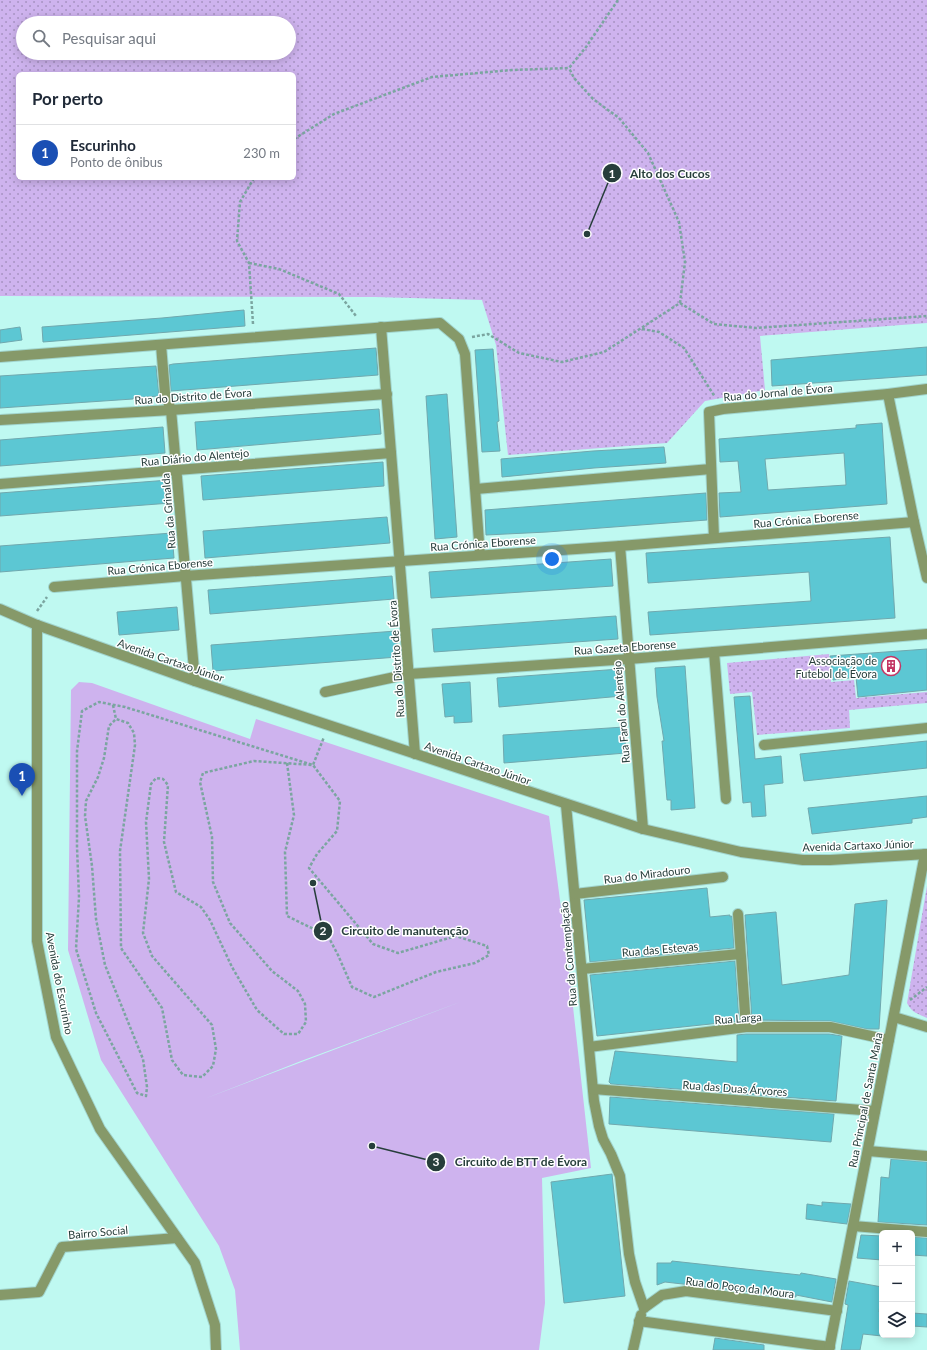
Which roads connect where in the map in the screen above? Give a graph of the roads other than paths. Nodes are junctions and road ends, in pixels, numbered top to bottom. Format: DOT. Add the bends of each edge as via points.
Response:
graph roads {
  1 [pos="382,328"];
  2 [pos="161,345"];
  3 [pos="0,357"];
  4 [pos="927,389"];
  5 [pos="387,394"];
  6 [pos="888,394"];
  7 [pos="171,410"];
  8 [pos="0,420"];
  9 [pos="391,453"];
  10 [pos="711,469"];
  11 [pos="176,470"];
  12 [pos="0,484"];
  13 [pos="476,489"];
  14 [pos="914,522"];
  15 [pos="714,538"];
  16 [pos="620,546"];
  17 [pos="480,555"];
  18 [pos="400,561"];
  19 [pos="185,576"];
  20 [pos="927,578"];
  21 [pos="54,587"];
  22 [pos="0,609"];
  23 [pos="33,623"];
  24 [pos="927,634"];
  25 [pos="714,652"];
  26 [pos="629,659"];
  27 [pos="409,674"];
  28 [pos="195,681"];
  29 [pos="325,692"];
  30 [pos="927,728"];
  31 [pos="764,744"];
  32 [pos="415,754"];
  33 [pos="726,799"];
  34 [pos="566,804"];
  35 [pos="644,829"];
  36 [pos="926,854"];
  37 [pos="723,877"];
  38 [pos="575,894"];
  39 [pos="738,914"];
  40 [pos="740,954"];
  41 [pos="582,969"];
  42 [pos="894,1017"];
  43 [pos="746,1027"];
  44 [pos="927,1027"];
  45 [pos="889,1040"];
  46 [pos="589,1047"];
  47 [pos="593,1089"];
  48 [pos="875,1111"];
  49 [pos="868,1151"];
  50 [pos="927,1156"];
  51 [pos="853,1226"];
  52 [pos="927,1232"];
  53 [pos="177,1238"];
  54 [pos="0,1295"];
  55 [pos="644,1308"];
  56 [pos="837,1311"];
  57 [pos="639,1321"];
  58 [pos="830,1348"];
  59 [pos="216,1350"];
  60 [pos="633,1350"];
  1 -- 2 [label="street"];
  1 -- 5 [label="street, Rua do Distrito de Évora"];
  1 -- 13 [label="street" via="440,323 459,339 465,354"];
  2 -- 3 [label="street"];
  2 -- 7 [label="street, Rua da Grinalda" via="165,393"];
  4 -- 6 [label="street, Rua do Jornal de Évora"];
  5 -- 7 [label="street, Rua do Distrito de Évora"];
  5 -- 9 [label="street, Rua do Distrito de Évora"];
  6 -- 10 [label="street, Rua do Jornal de Évora" via="709,412"];
  6 -- 14 [label="street"];
  7 -- 8 [label="street, Rua do Distrito de Évora"];
  7 -- 11 [label="street, Rua da Grinalda"];
  9 -- 11 [label="street, Rua Diário do Alentejo"];
  9 -- 18 [label="street, Rua do Distrito de Évora"];
  10 -- 13 [label="street"];
  10 -- 15 [label="street, Rua do Jornal de Évora"];
  11 -- 12 [label="street, Rua Diário do Alentejo"];
  11 -- 19 [label="street, Rua da Grinalda"];
  13 -- 17 [label="street"];
  14 -- 15 [label="street, Rua Crónica Eborense"];
  14 -- 20 [label="street"];
  15 -- 16 [label="street, Rua Crónica Eborense"];
  16 -- 17 [label="street, Rua Crónica Eborense"];
  16 -- 26 [label="street, Rua Farol do Alentejo"];
  17 -- 18 [label="street, Rua Crónica Eborense"];
  18 -- 19 [label="street, Rua Crónica Eborense"];
  18 -- 27 [label="street, Rua do Distrito de Évora"];
  19 -- 21 [label="street, Rua Crónica Eborense"];
  19 -- 28 [label="street, Rua da Grinalda"];
  22 -- 23 [label="street, Avenida Cartaxo Júnior"];
  23 -- 28 [label="street, Avenida Cartaxo Júnior"];
  23 -- 53 [label="street, Avenida do Escurinho" via="37,941 56,1037 100,1129"];
  24 -- 25 [label="street, Rua Gazeta Eborense"];
  25 -- 26 [label="street, Rua Gazeta Eborense"];
  25 -- 33 [label="street"];
  26 -- 27 [label="street, Rua Gazeta Eborense"];
  26 -- 35 [label="street, Rua Farol do Alentejo"];
  27 -- 29 [label="street, Rua Gazeta Eborense"];
  27 -- 32 [label="street, Rua do Distrito de Évora"];
  28 -- 32 [label="street, Avenida Cartaxo Júnior"];
  30 -- 31 [label="street"];
  32 -- 34 [label="street, Avenida Cartaxo Júnior"];
  34 -- 35 [label="street, Avenida Cartaxo Júnior"];
  34 -- 38 [label="street, Rua da Contemplação"];
  35 -- 36 [label="street, Avenida Cartaxo Júnior" via="742,852 803,860"];
  36 -- 42 [label="street, Rua Principal de Santa Maria"];
  37 -- 38 [label="street, Rua do Miradouro"];
  38 -- 41 [label="street, Rua da Contemplação"];
  39 -- 40 [label="street"];
  40 -- 41 [label="street, Rua das Estevas"];
  40 -- 43 [label="street"];
  41 -- 46 [label="street, Rua da Contemplação"];
  42 -- 44 [label="street"];
  42 -- 45 [label="street, Rua Principal de Santa Maria"];
  43 -- 45 [label="street, Rua Larga" via="830,1027"];
  43 -- 46 [label="street, Rua Larga"];
  45 -- 48 [label="street, Rua Principal de Santa Maria"];
  46 -- 47 [label="street, Rua da Contemplação"];
  47 -- 48 [label="street, Rua das Duas Árvores"];
  47 -- 55 [label="street, Rua da Contemplação" via="598,1126 620,1176 629,1254"];
  48 -- 49 [label="street, Rua Principal de Santa Maria"];
  49 -- 50 [label="street"];
  49 -- 51 [label="street, Rua Principal de Santa Maria"];
  51 -- 52 [label="street"];
  51 -- 56 [label="street, Rua Principal de Santa Maria"];
  53 -- 54 [label="street, Bairro Social" via="62,1247 39,1292"];
  53 -- 59 [label="street, Avenida do Escurinho" via="195,1263 215,1325"];
  55 -- 56 [label="street, Rua do Poço da Moura" via="662,1296 686,1291"];
  55 -- 57 [label="street"];
  56 -- 58 [label="street, Rua Principal de Santa Maria"];
  57 -- 58 [label="street"];
  57 -- 60 [label="street"];
}
